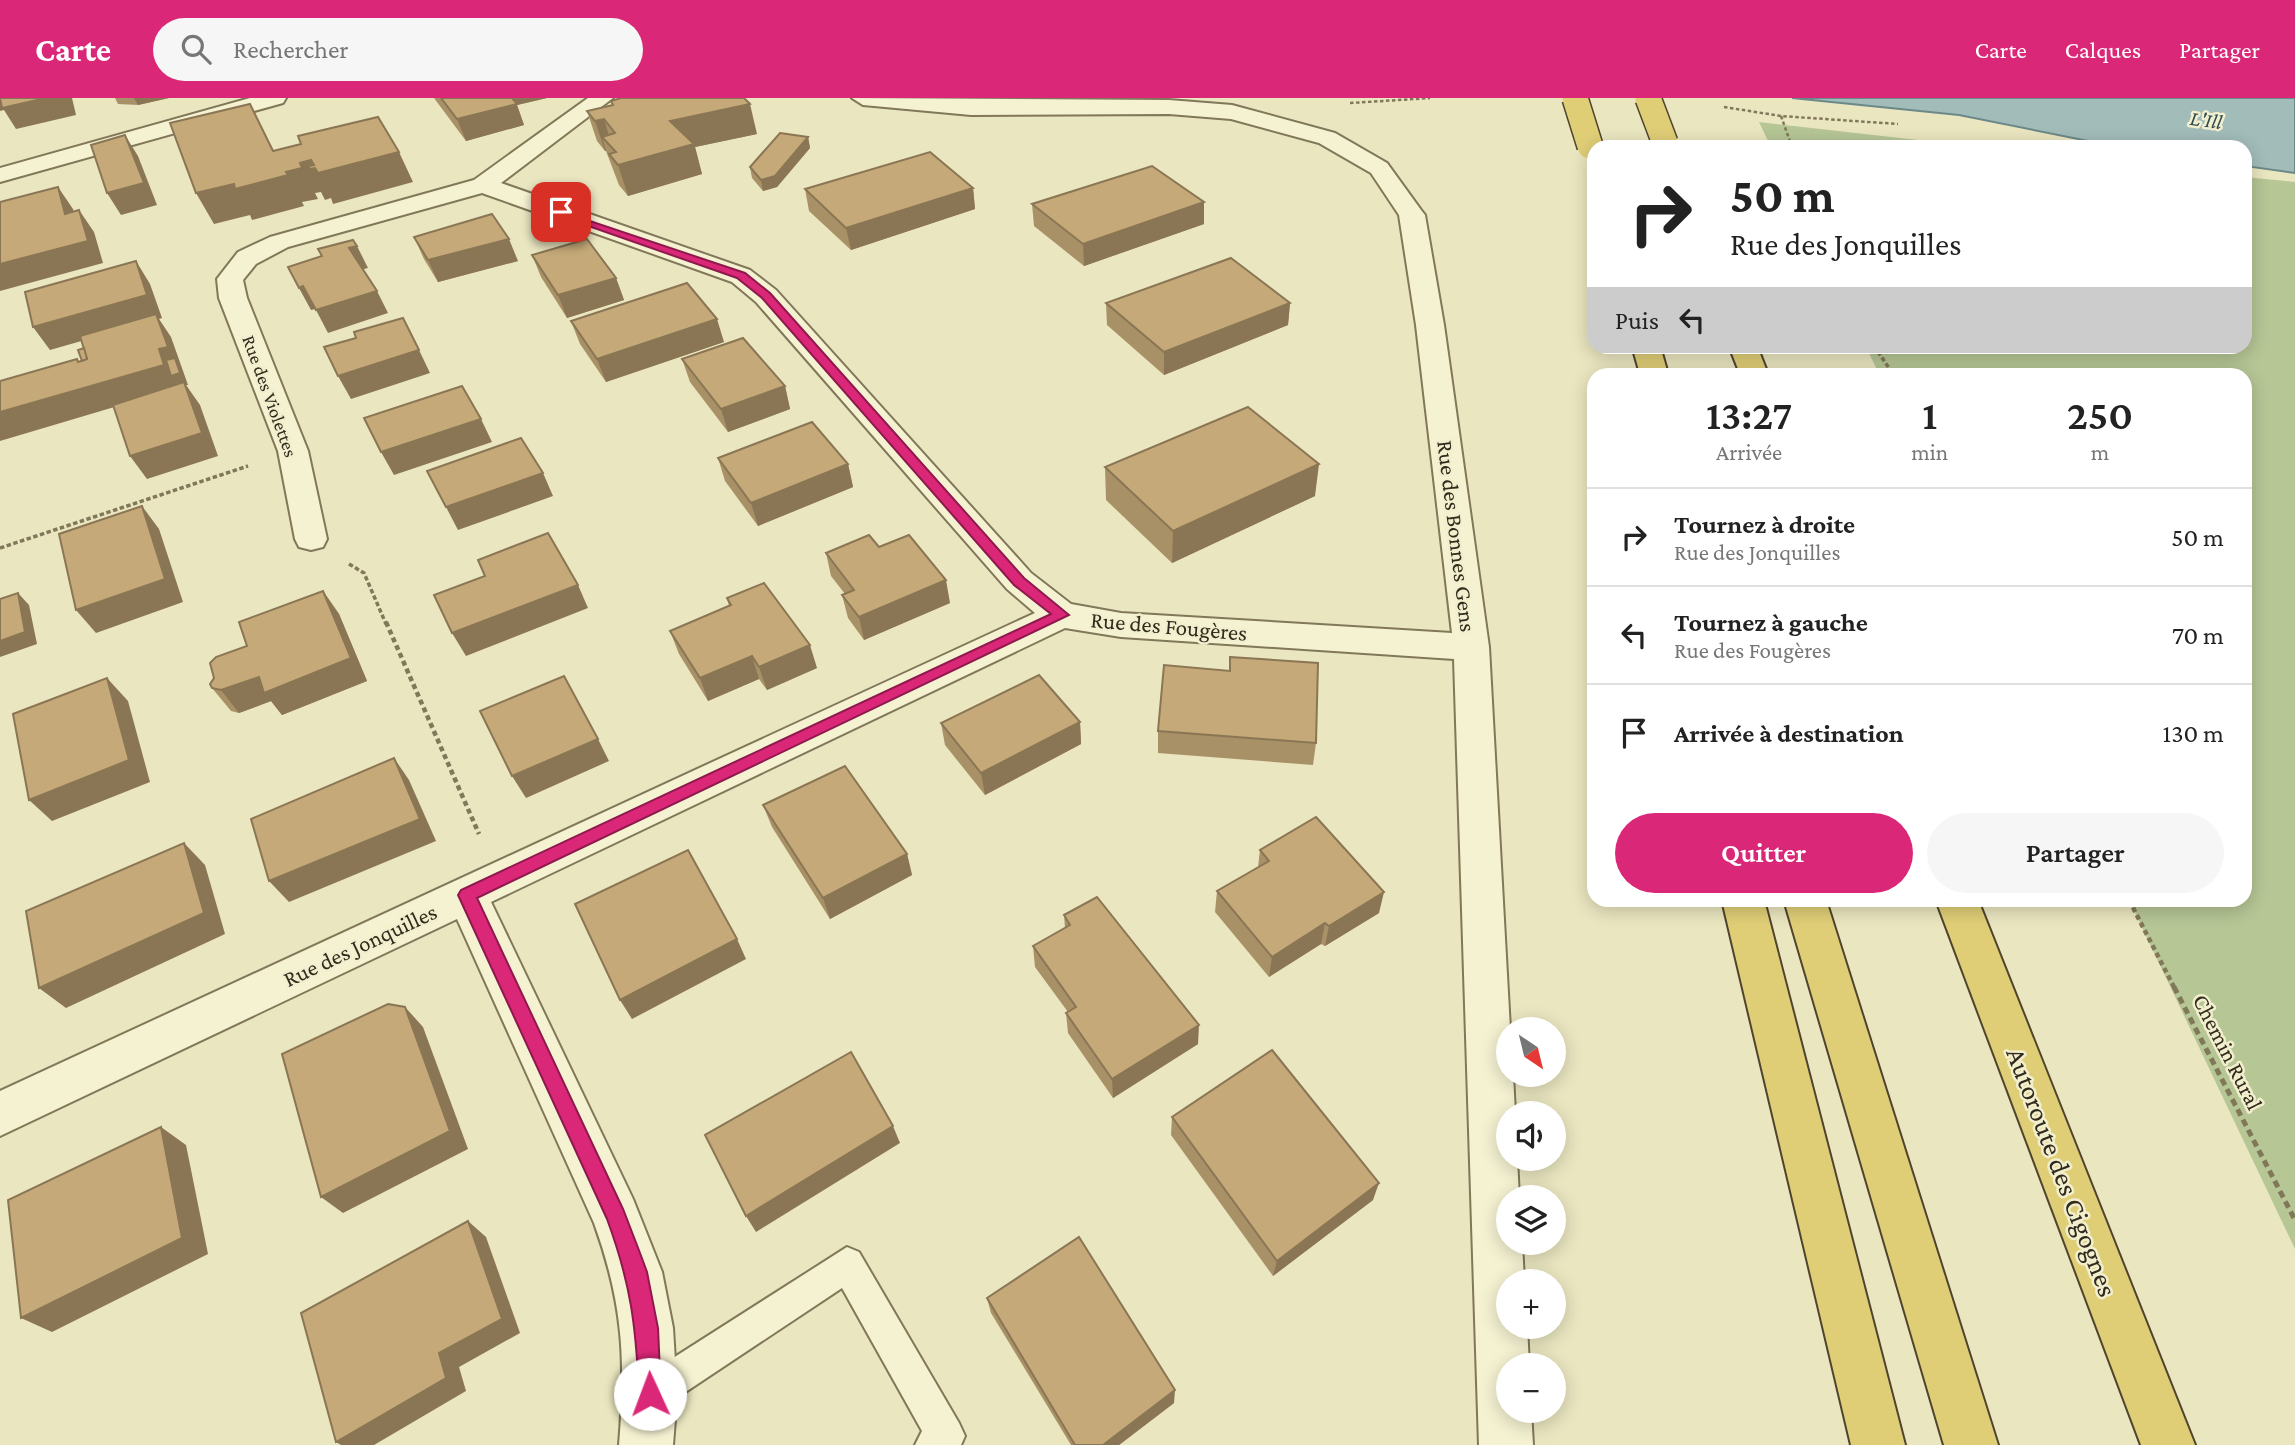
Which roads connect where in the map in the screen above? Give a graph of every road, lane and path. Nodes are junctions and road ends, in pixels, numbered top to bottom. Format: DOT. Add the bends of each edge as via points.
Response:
graph roads {
  1 [pos="275,98"];
  2 [pos="602,98"];
  3 [pos="863,98"];
  4 [pos="1575,98"];
  5 [pos="1648,98"];
  6 [pos="1724,107"];
  7 [pos="1781,116"];
  8 [pos="1898,124"];
  9 [pos="1588,140"];
  10 [pos="1664,140"];
  11 [pos="1790,140"];
  12 [pos="0,175"];
  13 [pos="483,185"];
  14 [pos="293,451"];
  15 [pos="311,539"];
  16 [pos="0,548"];
  17 [pos="1061,615"];
  18 [pos="1471,647"];
  19 [pos="483,887"];
  20 [pos="1745,907"];
  21 [pos="1807,907"];
  22 [pos="1960,907"];
  23 [pos="2133,907"];
  24 [pos="0,1114"];
  25 [pos="2295,1220"];
  26 [pos="650,1394"];
  27 [pos="646,1445"];
  28 [pos="934,1445"];
  29 [pos="1506,1445"];
  30 [pos="1878,1445"];
  31 [pos="1971,1445"];
  32 [pos="2168,1445"];
  1 -- 12 [label="street"];
  2 -- 13 [label="street, Rue des Violettes"];
  3 -- 18 [label="street, Rue des Bonnes Gens" via="971,108 1170,107 1232,112 1327,138 1379,168 1412,215"];
  4 -- 9 [label="highway, bridge"];
  5 -- 10 [label="highway, bridge"];
  6 -- 7 [label="path"];
  7 -- 8 [label="path"];
  7 -- 11 [label="path"];
  13 -- 14 [label="street, Rue des Violettes" via="279,242 247,258 230,279 233,298"];
  13 -- 17 [label="street, Rue des Fougères" via="741,276 766,296 1019,581"];
  14 -- 15 [label="street, Rue des Violettes"];
  14 -- 16 [label="path"];
  15 -- 19 [label="path" via="364,573"];
  17 -- 18 [label="street, Rue des Fougères" via="1121,625"];
  17 -- 19 [label="street, Rue des Jonquilles"];
  18 -- 29 [label="street, Rue des Bonnes Gens"];
  19 -- 24 [label="street, Rue des Jonquilles"];
  19 -- 26 [label="street" via="637,1272 647,1328"];
  20 -- 30 [label="highway"];
  21 -- 31 [label="highway"];
  22 -- 32 [label="highway, Autoroute des Cigognes"];
  23 -- 25 [label="path, Chemin Rural"];
  26 -- 27 [label="street"];
  26 -- 28 [label="lane" via="847,1264 946,1436"];
}
